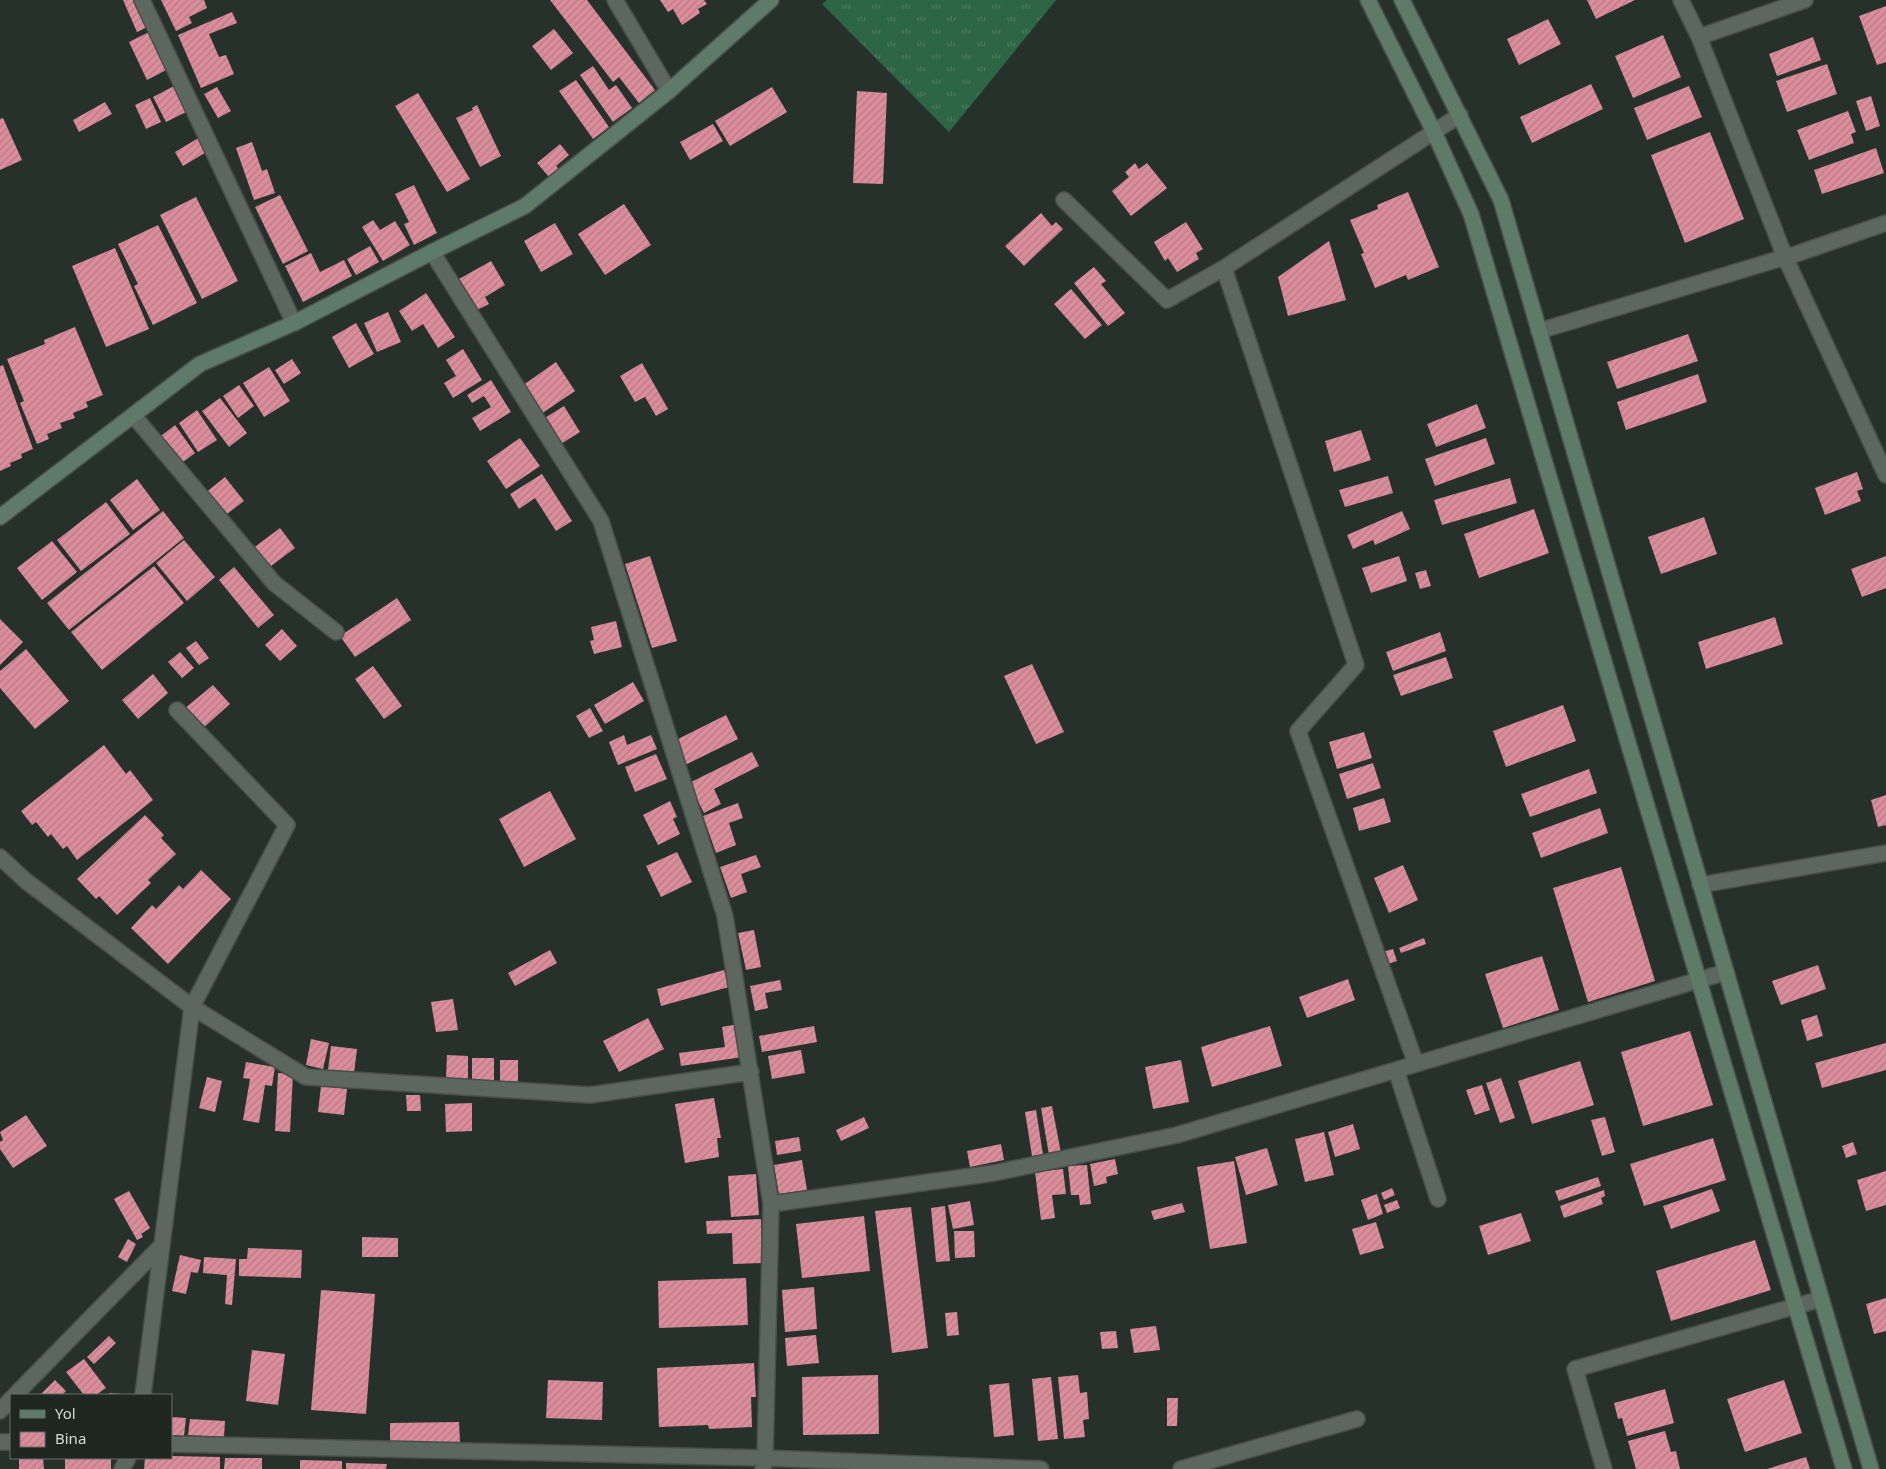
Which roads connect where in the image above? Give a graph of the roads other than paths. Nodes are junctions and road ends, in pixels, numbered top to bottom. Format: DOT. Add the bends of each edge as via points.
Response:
graph roads {
  1 [pos="142,0"];
  2 [pos="615,0"];
  3 [pos="771,0"];
  4 [pos="1368,0"];
  5 [pos="1402,0"];
  6 [pos="1681,0"];
  7 [pos="1805,0"];
  8 [pos="1700,37"];
  9 [pos="669,91"];
  10 [pos="1460,115"];
  11 [pos="1434,132"];
  12 [pos="1064,200"];
  13 [pos="1886,223"];
  14 [pos="432,252"];
  15 [pos="1785,256"];
  16 [pos="1224,268"];
  17 [pos="294,323"];
  18 [pos="1539,331"];
  19 [pos="133,415"];
  20 [pos="1886,475"];
  21 [pos="0,517"];
  22 [pos="336,632"];
  23 [pos="177,710"];
  24 [pos="1886,853"];
  25 [pos="0,857"];
  26 [pos="1700,885"];
  27 [pos="1726,972"];
  28 [pos="1698,980"];
  29 [pos="192,1007"];
  30 [pos="1416,1064"];
  31 [pos="1396,1070"];
  32 [pos="751,1072"];
  33 [pos="1438,1199"];
  34 [pos="771,1204"];
  35 [pos="162,1245"];
  36 [pos="1821,1300"];
  37 [pos="1795,1307"];
  38 [pos="16,1394"];
  39 [pos="143,1394"];
  40 [pos="10,1400"];
  41 [pos="0,1411"];
  42 [pos="1357,1419"];
  43 [pos="172,1444"];
  44 [pos="764,1464"];
  45 [pos="1041,1469"];
  46 [pos="1181,1469"];
  47 [pos="1604,1469"];
  48 [pos="1844,1469"];
  49 [pos="1871,1469"];
  1 -- 17 [label="street"];
  2 -- 9 [label="street"];
  3 -- 9 [label="street"];
  4 -- 11 [label="street"];
  5 -- 10 [label="street"];
  6 -- 8 [label="street"];
  7 -- 8 [label="street"];
  8 -- 15 [label="street"];
  9 -- 14 [label="street" via="525,206"];
  10 -- 11 [label="street"];
  10 -- 18 [label="street" via="1501,200"];
  11 -- 16 [label="street"];
  11 -- 28 [label="street" via="1471,214"];
  12 -- 16 [label="street" via="1167,300"];
  13 -- 15 [label="street"];
  14 -- 17 [label="street"];
  14 -- 32 [label="street" via="601,521 726,916"];
  15 -- 18 [label="street"];
  15 -- 20 [label="street"];
  16 -- 30 [label="street" via="1356,665 1298,731"];
  17 -- 19 [label="street" via="200,364"];
  18 -- 26 [label="street"];
  19 -- 21 [label="street"];
  19 -- 22 [label="street" via="274,584"];
  23 -- 29 [label="street" via="287,825"];
  24 -- 26 [label="street"];
  25 -- 29 [label="street" via="26,881"];
  26 -- 27 [label="street"];
  27 -- 28 [label="street"];
  27 -- 36 [label="street"];
  28 -- 30 [label="street"];
  28 -- 37 [label="street"];
  29 -- 32 [label="street" via="306,1077 590,1095"];
  29 -- 35 [label="street"];
  30 -- 31 [label="street"];
  31 -- 33 [label="street"];
  31 -- 34 [label="street" via="1177,1135 994,1173"];
  32 -- 34 [label="street"];
  34 -- 44 [label="street"];
  35 -- 38 [label="street"];
  35 -- 39 [label="street"];
  36 -- 37 [label="street"];
  36 -- 49 [label="street"];
  37 -- 47 [label="street" via="1575,1369"];
  37 -- 48 [label="street"];
  40 -- 41 [label="street"];
  42 -- 46 [label="street"];
  43 -- 44 [label="street"];
  44 -- 45 [label="street"];
}
